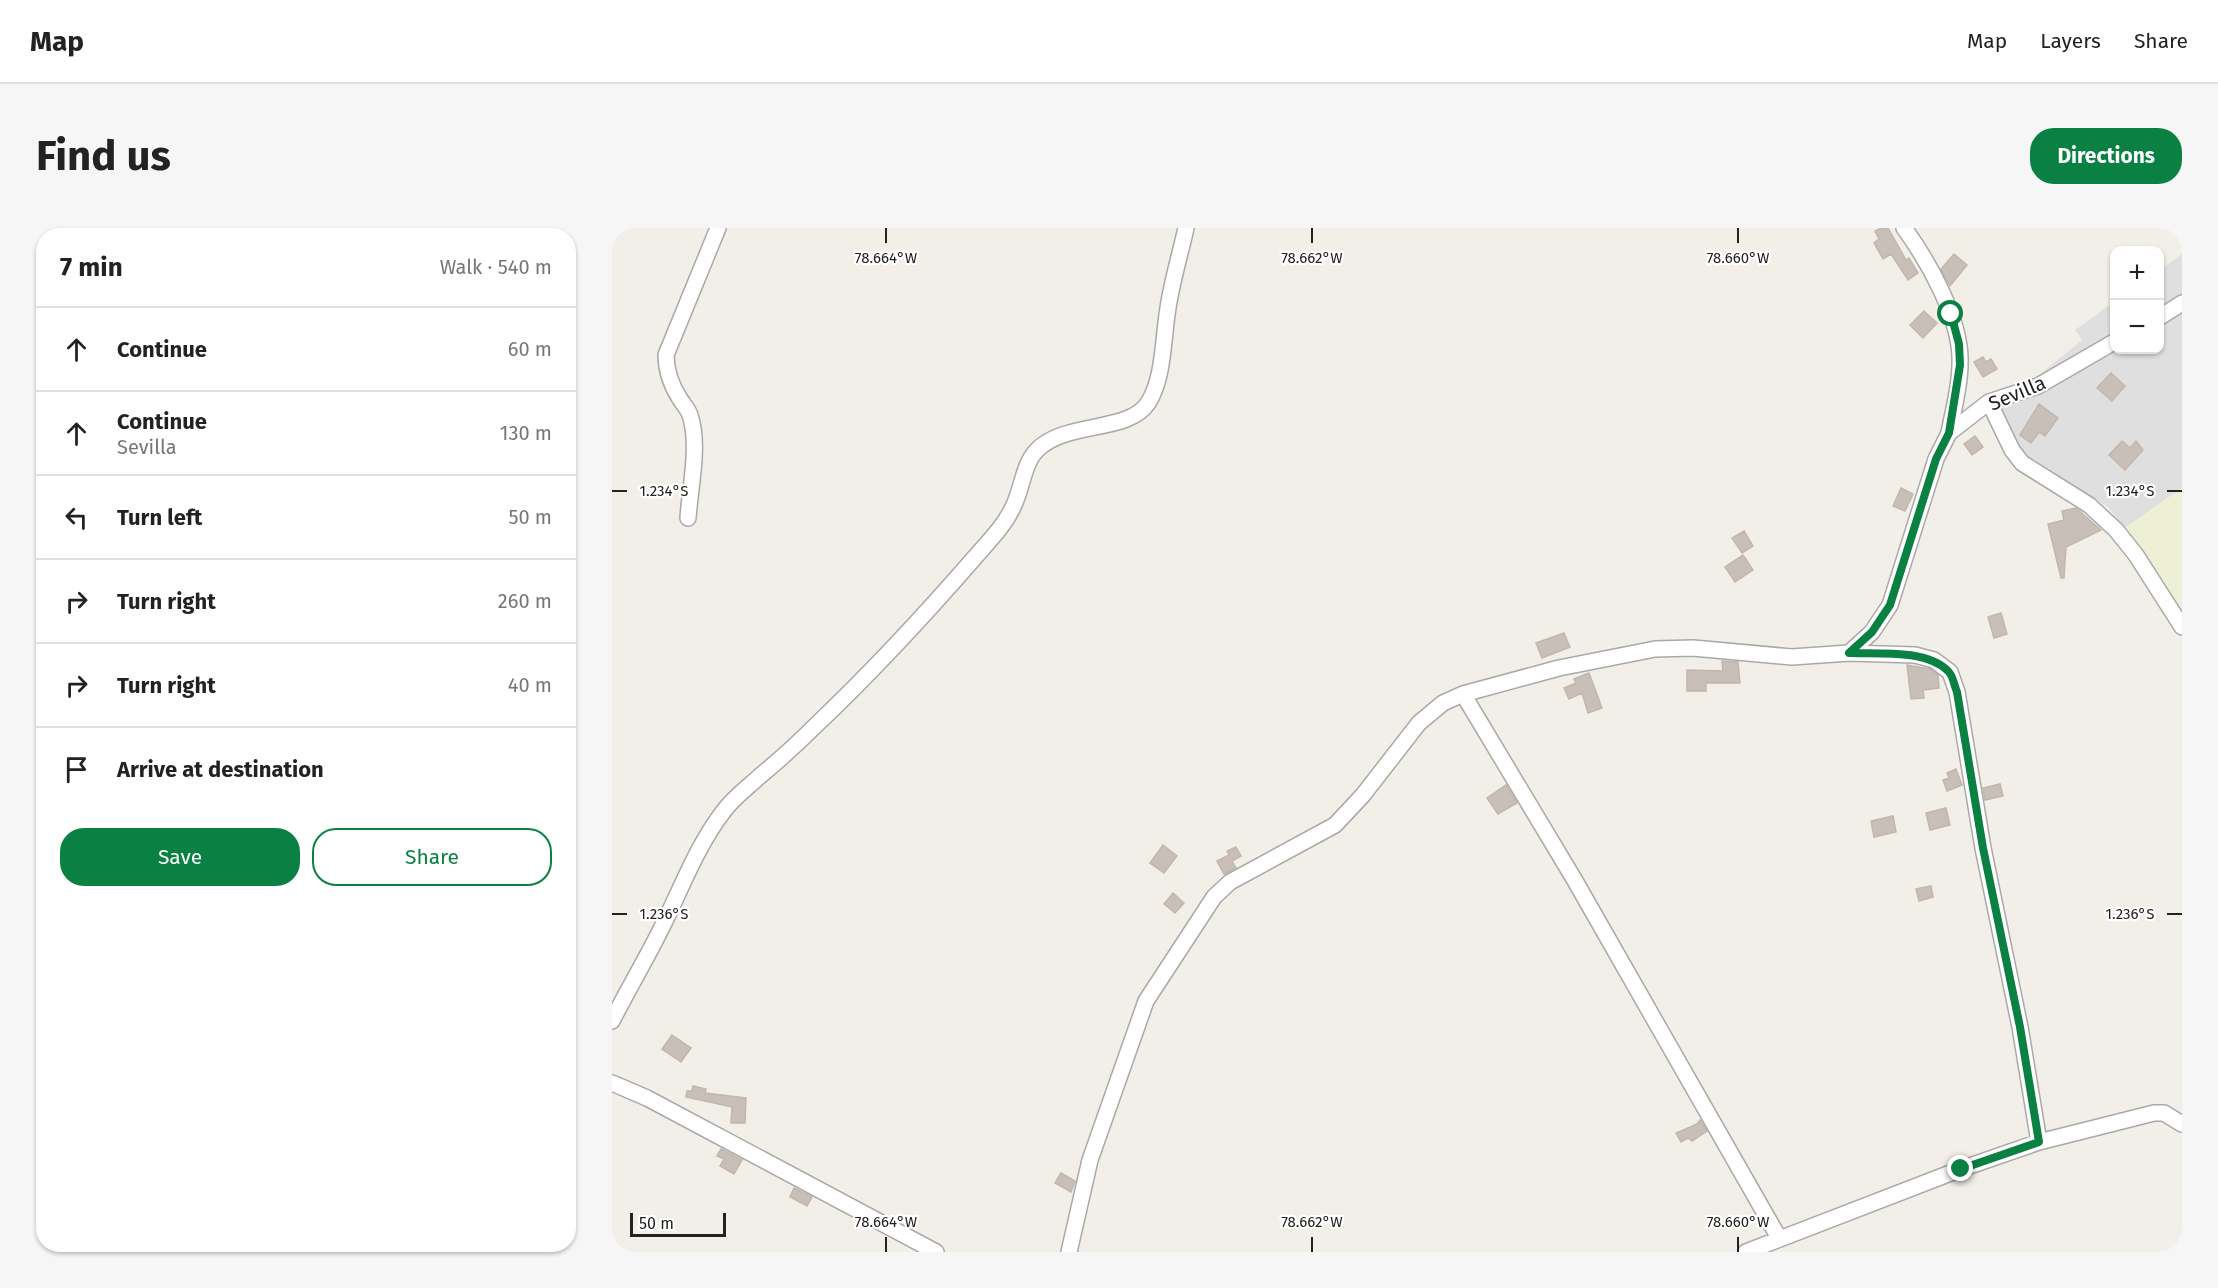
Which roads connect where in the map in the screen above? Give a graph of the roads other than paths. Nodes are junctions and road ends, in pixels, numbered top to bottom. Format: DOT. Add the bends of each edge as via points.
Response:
graph roads {
  1 [pos="718,228"];
  2 [pos="1186,228"];
  3 [pos="1905,228"];
  4 [pos="2110,345"];
  5 [pos="1989,402"];
  6 [pos="1949,433"];
  7 [pos="688,518"];
  8 [pos="2182,627"];
  9 [pos="1849,653"];
  10 [pos="1463,694"];
  11 [pos="612,1021"];
  12 [pos="612,1083"];
  13 [pos="2182,1124"];
  14 [pos="2039,1142"];
  15 [pos="1779,1238"];
  16 [pos="936,1252"];
  17 [pos="1069,1252"];
  18 [pos="1746,1252"];
  1 -- 7 [label="street" via="666,355 666,369 690,413 694,436"];
  2 -- 11 [label="street" via="1168,309 1159,377 1147,406 1121,421 1059,435 1034,452 1013,509 918,624 721,813"];
  3 -- 6 [label="street" via="1920,249 1951,314 1959,344 1960,365"];
  4 -- 5 [label="street, Sevilla" via="2038,386"];
  5 -- 6 [label="street, Sevilla"];
  5 -- 8 [label="street" via="2022,463 2089,505 2116,530"];
  6 -- 9 [label="street, Sevilla" via="1936,459 1890,605 1872,632"];
  9 -- 10 [label="street" via="1792,657 1693,648 1655,649 1559,668"];
  9 -- 14 [label="street" via="1915,656 1934,660 1950,672 1957,692"];
  10 -- 15 [label="street" via="1574,879"];
  10 -- 17 [label="street" via="1443,703 1419,723 1335,825 1230,882 1214,897 1146,1001 1090,1160"];
  12 -- 16 [label="street" via="657,1103"];
  13 -- 14 [label="street" via="2164,1113 2154,1113"];
  14 -- 15 [label="street"];
  15 -- 18 [label="street"];
}
